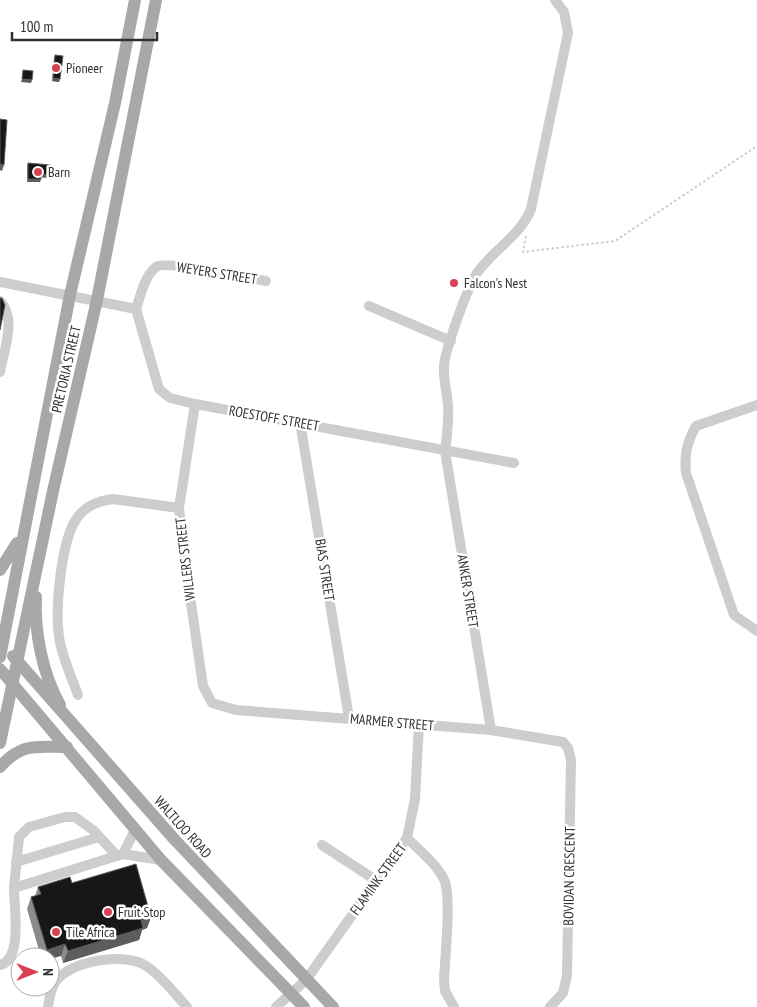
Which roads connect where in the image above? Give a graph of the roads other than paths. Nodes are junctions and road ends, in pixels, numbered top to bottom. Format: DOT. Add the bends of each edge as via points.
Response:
graph roads {
  1 [pos="135,0"];
  2 [pos="156,0"];
  3 [pos="555,0"];
  4 [pos="266,281"];
  5 [pos="0,282"];
  6 [pos="70,295"];
  7 [pos="97,300"];
  8 [pos="0,301"];
  9 [pos="369,306"];
  10 [pos="136,309"];
  11 [pos="451,341"];
  12 [pos="0,372"];
  13 [pos="195,404"];
  14 [pos="757,405"];
  15 [pos="300,422"];
  16 [pos="445,451"];
  17 [pos="514,463"];
  18 [pos="179,508"];
  19 [pos="24,531"];
  20 [pos="38,559"];
  21 [pos="0,570"];
  22 [pos="757,631"];
  23 [pos="1,647"];
  24 [pos="17,661"];
  25 [pos="0,669"];
  26 [pos="12,683"];
  27 [pos="78,695"];
  28 [pos="221,707"];
  29 [pos="349,718"];
  30 [pos="419,724"];
  31 [pos="72,725"];
  32 [pos="491,730"];
  33 [pos="563,742"];
  34 [pos="0,743"];
  35 [pos="66,747"];
  36 [pos="0,767"];
  37 [pos="135,830"];
  38 [pos="99,837"];
  39 [pos="407,838"];
  40 [pos="322,845"];
  41 [pos="120,855"];
  42 [pos="160,860"];
  43 [pos="16,862"];
  44 [pos="377,881"];
  45 [pos="14,888"];
  46 [pos="0,965"];
  47 [pos="306,980"];
  48 [pos="291,993"];
  49 [pos="48,1007"];
  50 [pos="187,1007"];
  51 [pos="276,1007"];
  52 [pos="304,1007"];
  53 [pos="333,1007"];
  54 [pos="454,1007"];
  55 [pos="550,1007"];
  1 -- 6 [label="main road, PRETORIA STREET"];
  2 -- 7 [label="main road, PRETORIA STREET"];
  3 -- 11 [label="street, ANKER STREET" via="564,12 568,33 531,209 526,222 492,254 476,275"];
  4 -- 10 [label="street, WEYERS STREET" via="160,265 152,272"];
  5 -- 6 [label="street"];
  6 -- 7 [label="street"];
  6 -- 19 [label="main road, PRETORIA STREET"];
  7 -- 10 [label="street"];
  7 -- 20 [label="main road, PRETORIA STREET"];
  8 -- 12 [label="street" via="9,316"];
  9 -- 11 [label="street"];
  10 -- 13 [label="street, ROESTOFF STREET" via="159,389 170,398"];
  11 -- 16 [label="street, ANKER STREET" via="444,364 448,406"];
  13 -- 15 [label="street, ROESTOFF STREET"];
  13 -- 18 [label="street, WILLERS STREET"];
  14 -- 22 [label="street" via="696,426 685,457 686,473 734,615"];
  15 -- 16 [label="street, ROESTOFF STREET"];
  15 -- 29 [label="street, BIAS STREET"];
  16 -- 17 [label="street, ROESTOFF STREET"];
  16 -- 32 [label="street, ANKER STREET"];
  18 -- 27 [label="street" via="113,499 87,508 70,530 58,601 59,636"];
  18 -- 28 [label="street, WILLERS STREET" via="203,686 212,703"];
  19 -- 21 [label="main road"];
  19 -- 23 [label="main road, PRETORIA STREET"];
  20 -- 24 [label="main road, PRETORIA STREET"];
  20 -- 31 [label="main road" via="36,617 39,641 50,684"];
  23 -- 24 [label="main road, WALTLOO ROAD"];
  24 -- 26 [label="main road, PRETORIA STREET"];
  24 -- 31 [label="main road, WALTLOO ROAD"];
  25 -- 26 [label="main road"];
  26 -- 34 [label="main road, PRETORIA STREET"];
  26 -- 35 [label="main road"];
  28 -- 29 [label="street, MARMER STREET"];
  29 -- 30 [label="street, MARMER STREET"];
  30 -- 32 [label="street, MARMER STREET"];
  30 -- 39 [label="street, FLAMINK STREET" via="415,799"];
  31 -- 47 [label="main road, WALTLOO ROAD" via="174,840"];
  32 -- 33 [label="street, MARMER STREET"];
  33 -- 55 [label="street, BOVIDAN CRESCENT" via="571,760 567,975 563,993"];
  35 -- 36 [label="main road" via="26,747"];
  35 -- 37 [label="main road"];
  37 -- 41 [label="street"];
  37 -- 42 [label="main road"];
  38 -- 41 [label="street"];
  38 -- 43 [label="street"];
  38 -- 43 [label="street" via="75,817 29,827 19,837"];
  39 -- 44 [label="street, FLAMINK STREET"];
  39 -- 54 [label="street" via="423,853 445,883 444,980 445,991"];
  40 -- 44 [label="street"];
  41 -- 42 [label="street"];
  41 -- 45 [label="street"];
  42 -- 48 [label="main road"];
  43 -- 45 [label="street"];
  44 -- 47 [label="street, FLAMINK STREET"];
  45 -- 46 [label="street" via="14,954"];
  47 -- 48 [label="street, FLAMINK STREET"];
  47 -- 53 [label="main road, WALTLOO ROAD"];
  48 -- 51 [label="street, FLAMINK STREET"];
  48 -- 52 [label="main road"];
  49 -- 50 [label="street" via="56,982 65,974 79,966 120,959 147,967"];
}
